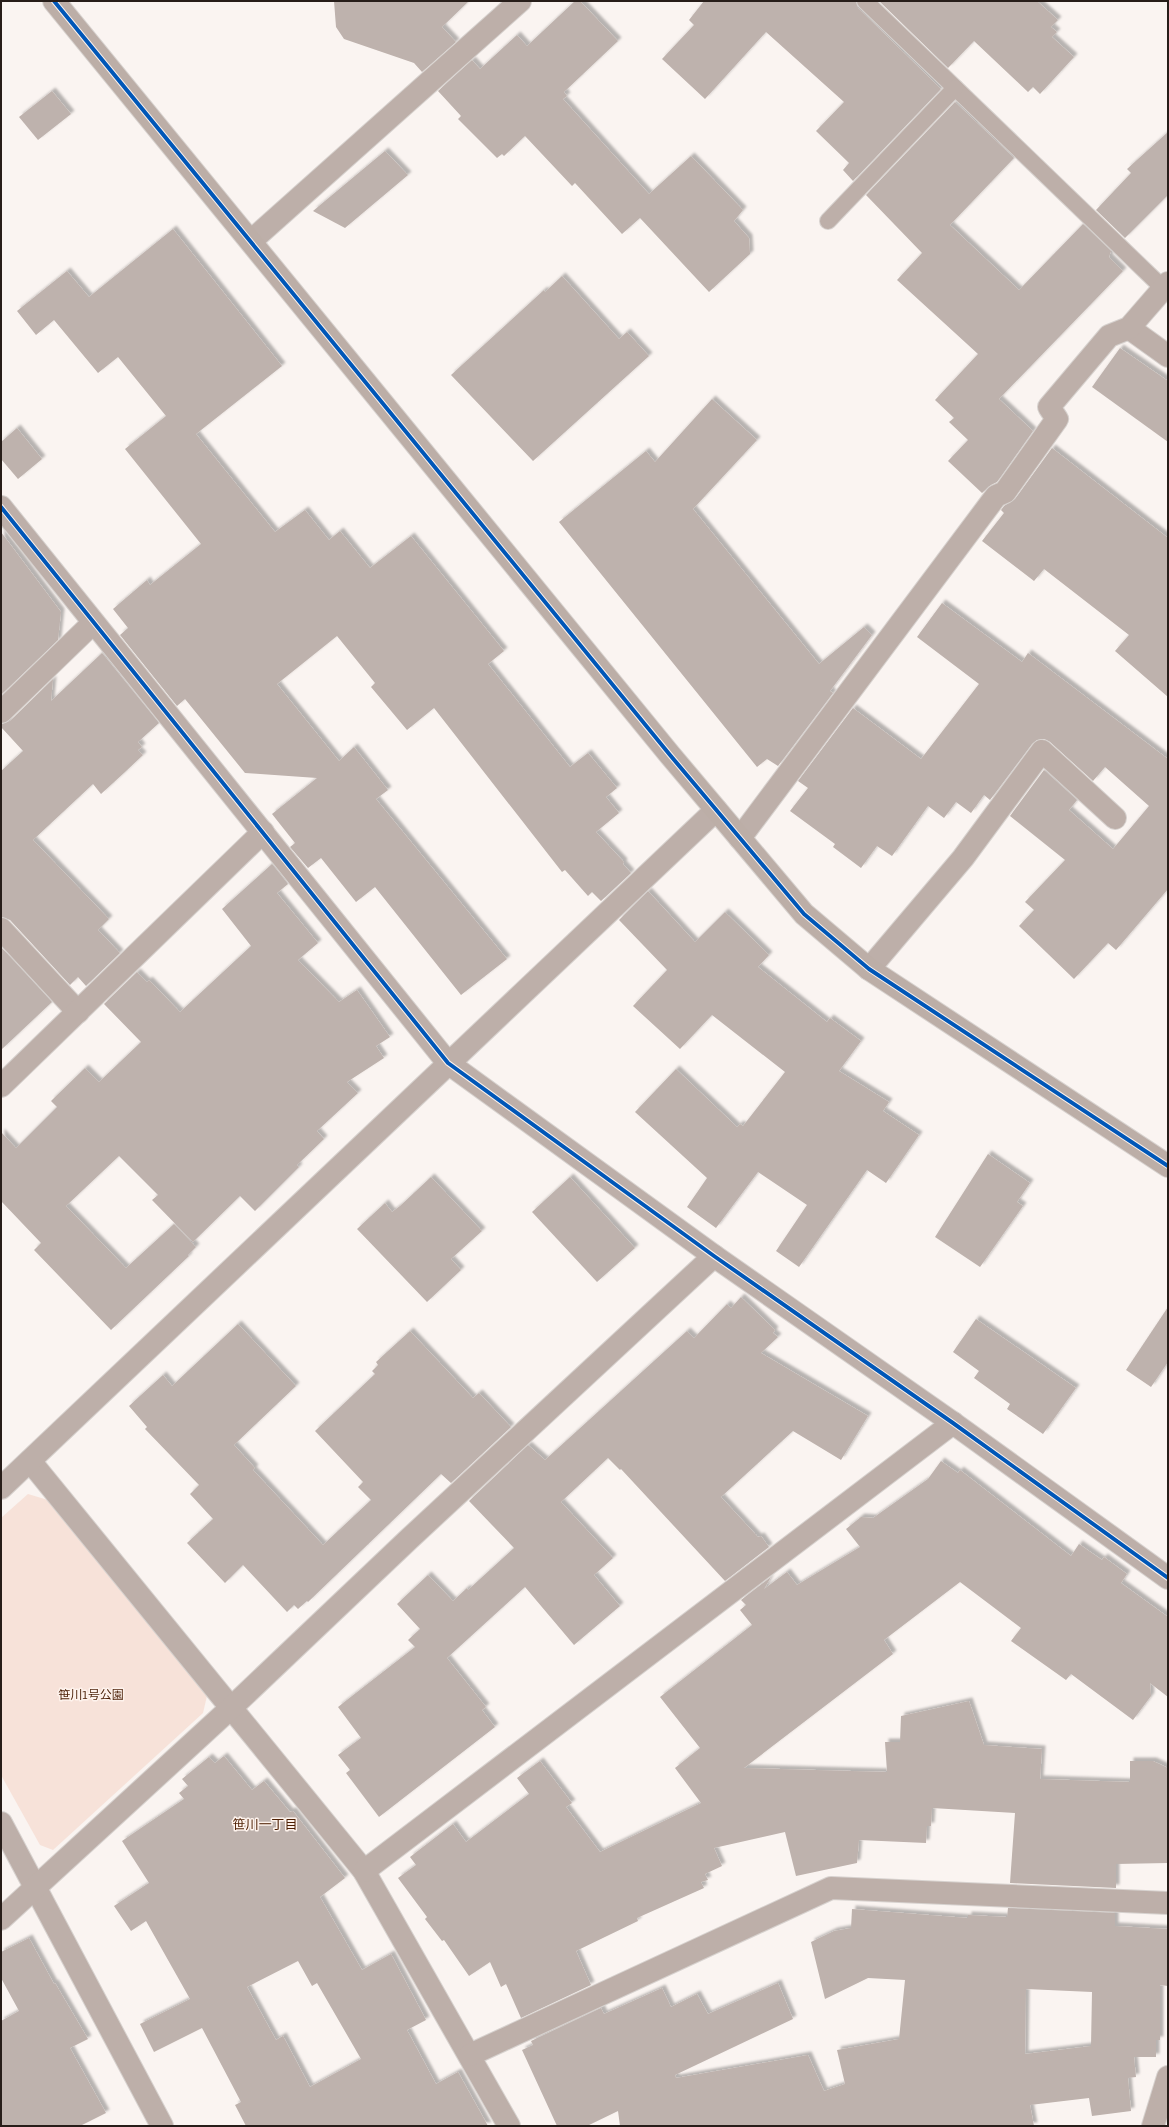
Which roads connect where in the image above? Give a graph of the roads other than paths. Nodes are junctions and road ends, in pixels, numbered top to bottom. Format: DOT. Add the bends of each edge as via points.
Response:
graph roads {
  1 [pos="54,1"];
  2 [pos="520,1"];
  3 [pos="865,1"];
  4 [pos="955,88"];
  5 [pos="828,221"];
  6 [pos="251,241"];
  7 [pos="1165,286"];
  8 [pos="1129,328"];
  9 [pos="1168,356"];
  10 [pos="3,513"];
  11 [pos="93,624"];
  12 [pos="1,712"];
  13 [pos="716,810"];
  14 [pos="1115,818"];
  15 [pos="263,832"];
  16 [pos="740,838"];
  17 [pos="1,929"];
  18 [pos="869,970"];
  19 [pos="78,1012"];
  20 [pos="448,1063"];
  21 [pos="1,1086"];
  22 [pos="1168,1166"];
  23 [pos="714,1256"];
  24 [pos="953,1423"];
  25 [pos="30,1461"];
  26 [pos="1,1488"];
  27 [pos="1168,1578"];
  28 [pos="232,1707"];
  29 [pos="1,1823"];
  30 [pos="364,1871"];
  31 [pos="36,1886"];
  32 [pos="1168,1903"];
  33 [pos="1,1919"];
  34 [pos="470,2055"];
  35 [pos="1168,2077"];
  36 [pos="162,2126"];
  37 [pos="509,2126"];
  38 [pos="1154,2126"];
  1 -- 6 [label="street"];
  2 -- 6 [label="street"];
  3 -- 4 [label="lane"];
  4 -- 5 [label="lane"];
  4 -- 7 [label="lane"];
  6 -- 13 [label="street"];
  7 -- 8 [label="street"];
  8 -- 9 [label="street"];
  8 -- 16 [label="street" via="1109,336 1049,407 1057,419 1004,492 996,496"];
  10 -- 11 [label="street"];
  11 -- 12 [label="street"];
  11 -- 15 [label="street"];
  13 -- 16 [label="street"];
  13 -- 20 [label="street"];
  14 -- 18 [label="street" via="1042,751 963,858"];
  15 -- 19 [label="street"];
  15 -- 20 [label="street"];
  16 -- 18 [label="street" via="804,914"];
  17 -- 19 [label="street"];
  18 -- 22 [label="street"];
  19 -- 21 [label="street"];
  20 -- 23 [label="street"];
  20 -- 25 [label="street"];
  23 -- 24 [label="street"];
  23 -- 28 [label="street"];
  24 -- 27 [label="street"];
  24 -- 30 [label="street"];
  25 -- 26 [label="street"];
  25 -- 28 [label="street"];
  28 -- 30 [label="street"];
  28 -- 31 [label="street"];
  29 -- 31 [label="street"];
  30 -- 34 [label="street"];
  31 -- 33 [label="street"];
  31 -- 36 [label="street"];
  32 -- 34 [label="street" via="831,1888"];
  34 -- 37 [label="street"];
  35 -- 38 [label="street"];
}
